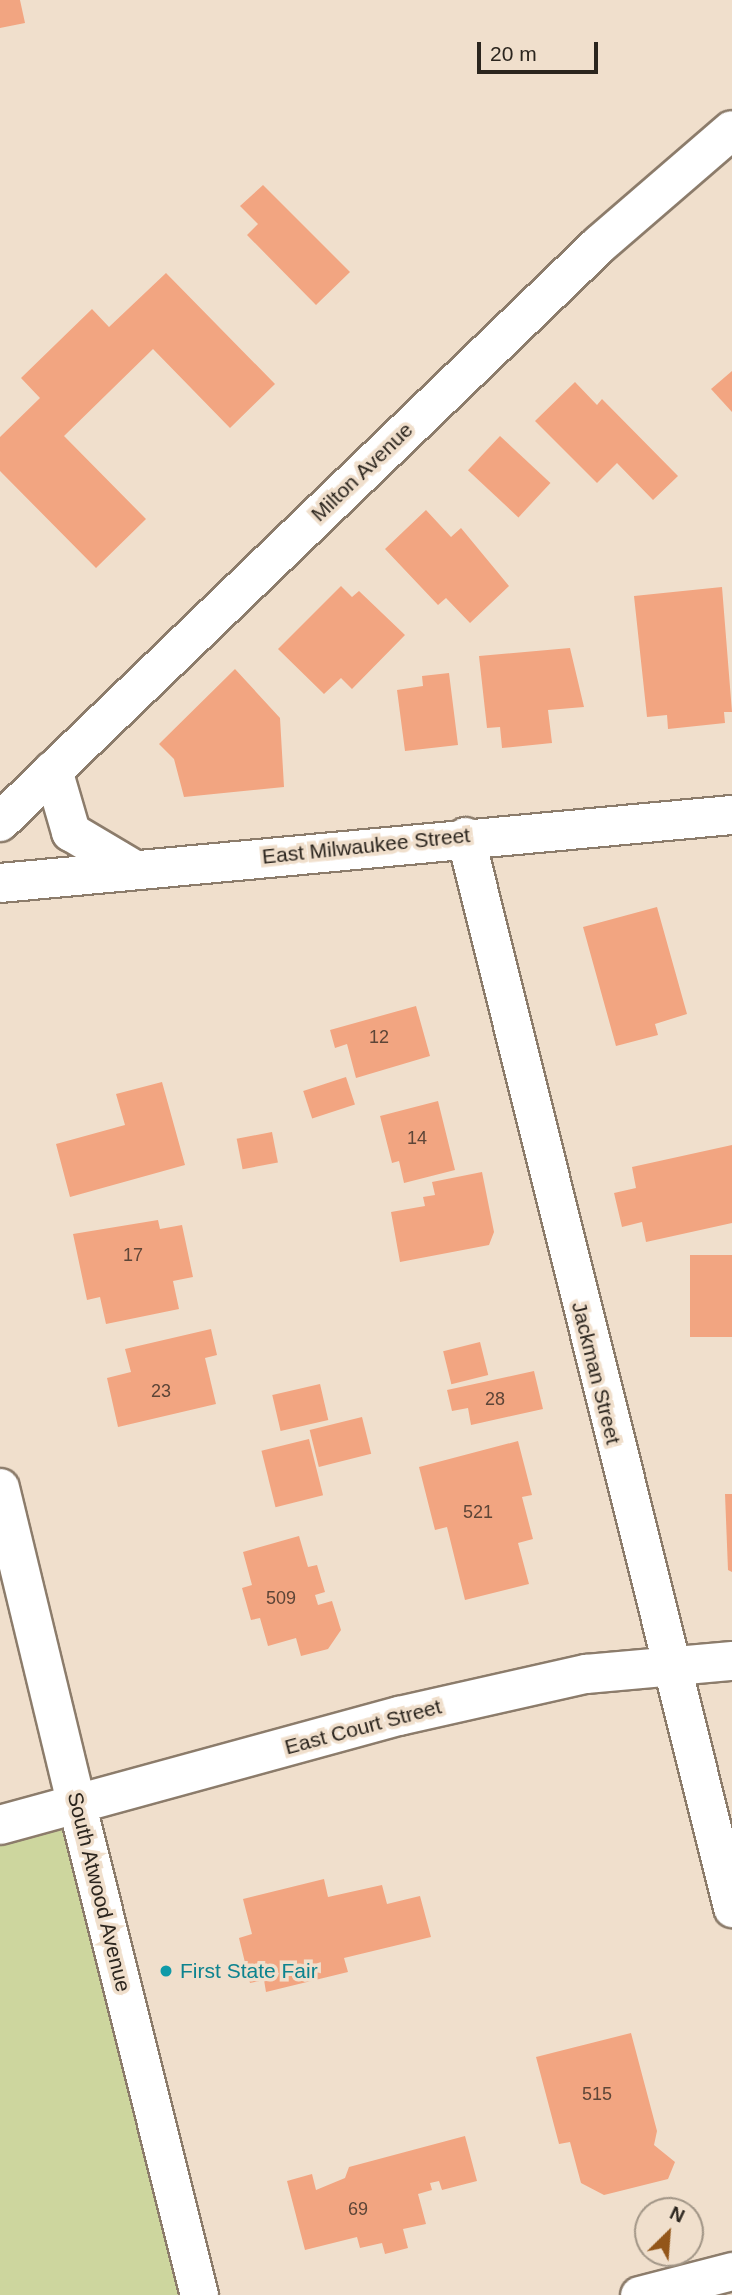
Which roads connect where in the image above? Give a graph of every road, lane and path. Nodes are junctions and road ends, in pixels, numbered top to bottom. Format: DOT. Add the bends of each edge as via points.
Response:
graph roads {
  1 [pos="732,130"];
  2 [pos="53,770"];
  3 [pos="732,815"];
  4 [pos="0,822"];
  5 [pos="465,836"];
  6 [pos="135,870"];
  7 [pos="0,883"];
  8 [pos="0,1488"];
  9 [pos="732,1661"];
  10 [pos="668,1663"];
  11 [pos="77,1806"];
  12 [pos="0,1825"];
  13 [pos="732,1908"];
  14 [pos="732,2271"];
  15 [pos="199,2295"];
  16 [pos="639,2295"];
  1 -- 2 [label="main road, Milton Avenue" via="600,244"];
  2 -- 4 [label="main road, Milton Avenue"];
  2 -- 6 [label="main road" via="71,832"];
  3 -- 5 [label="main road, East Milwaukee Street"];
  5 -- 6 [label="main road, East Milwaukee Street"];
  5 -- 10 [label="street, Jackman Street"];
  6 -- 7 [label="main road, East Milwaukee Street"];
  8 -- 11 [label="main road, South Atwood Avenue"];
  9 -- 10 [label="main road, East Court Street"];
  10 -- 11 [label="main road, East Court Street" via="586,1674 399,1716"];
  10 -- 13 [label="street, Jackman Street"];
  11 -- 12 [label="main road, East Court Street"];
  11 -- 15 [label="street, South Atwood Avenue"];
  14 -- 16 [label="street"];
}
